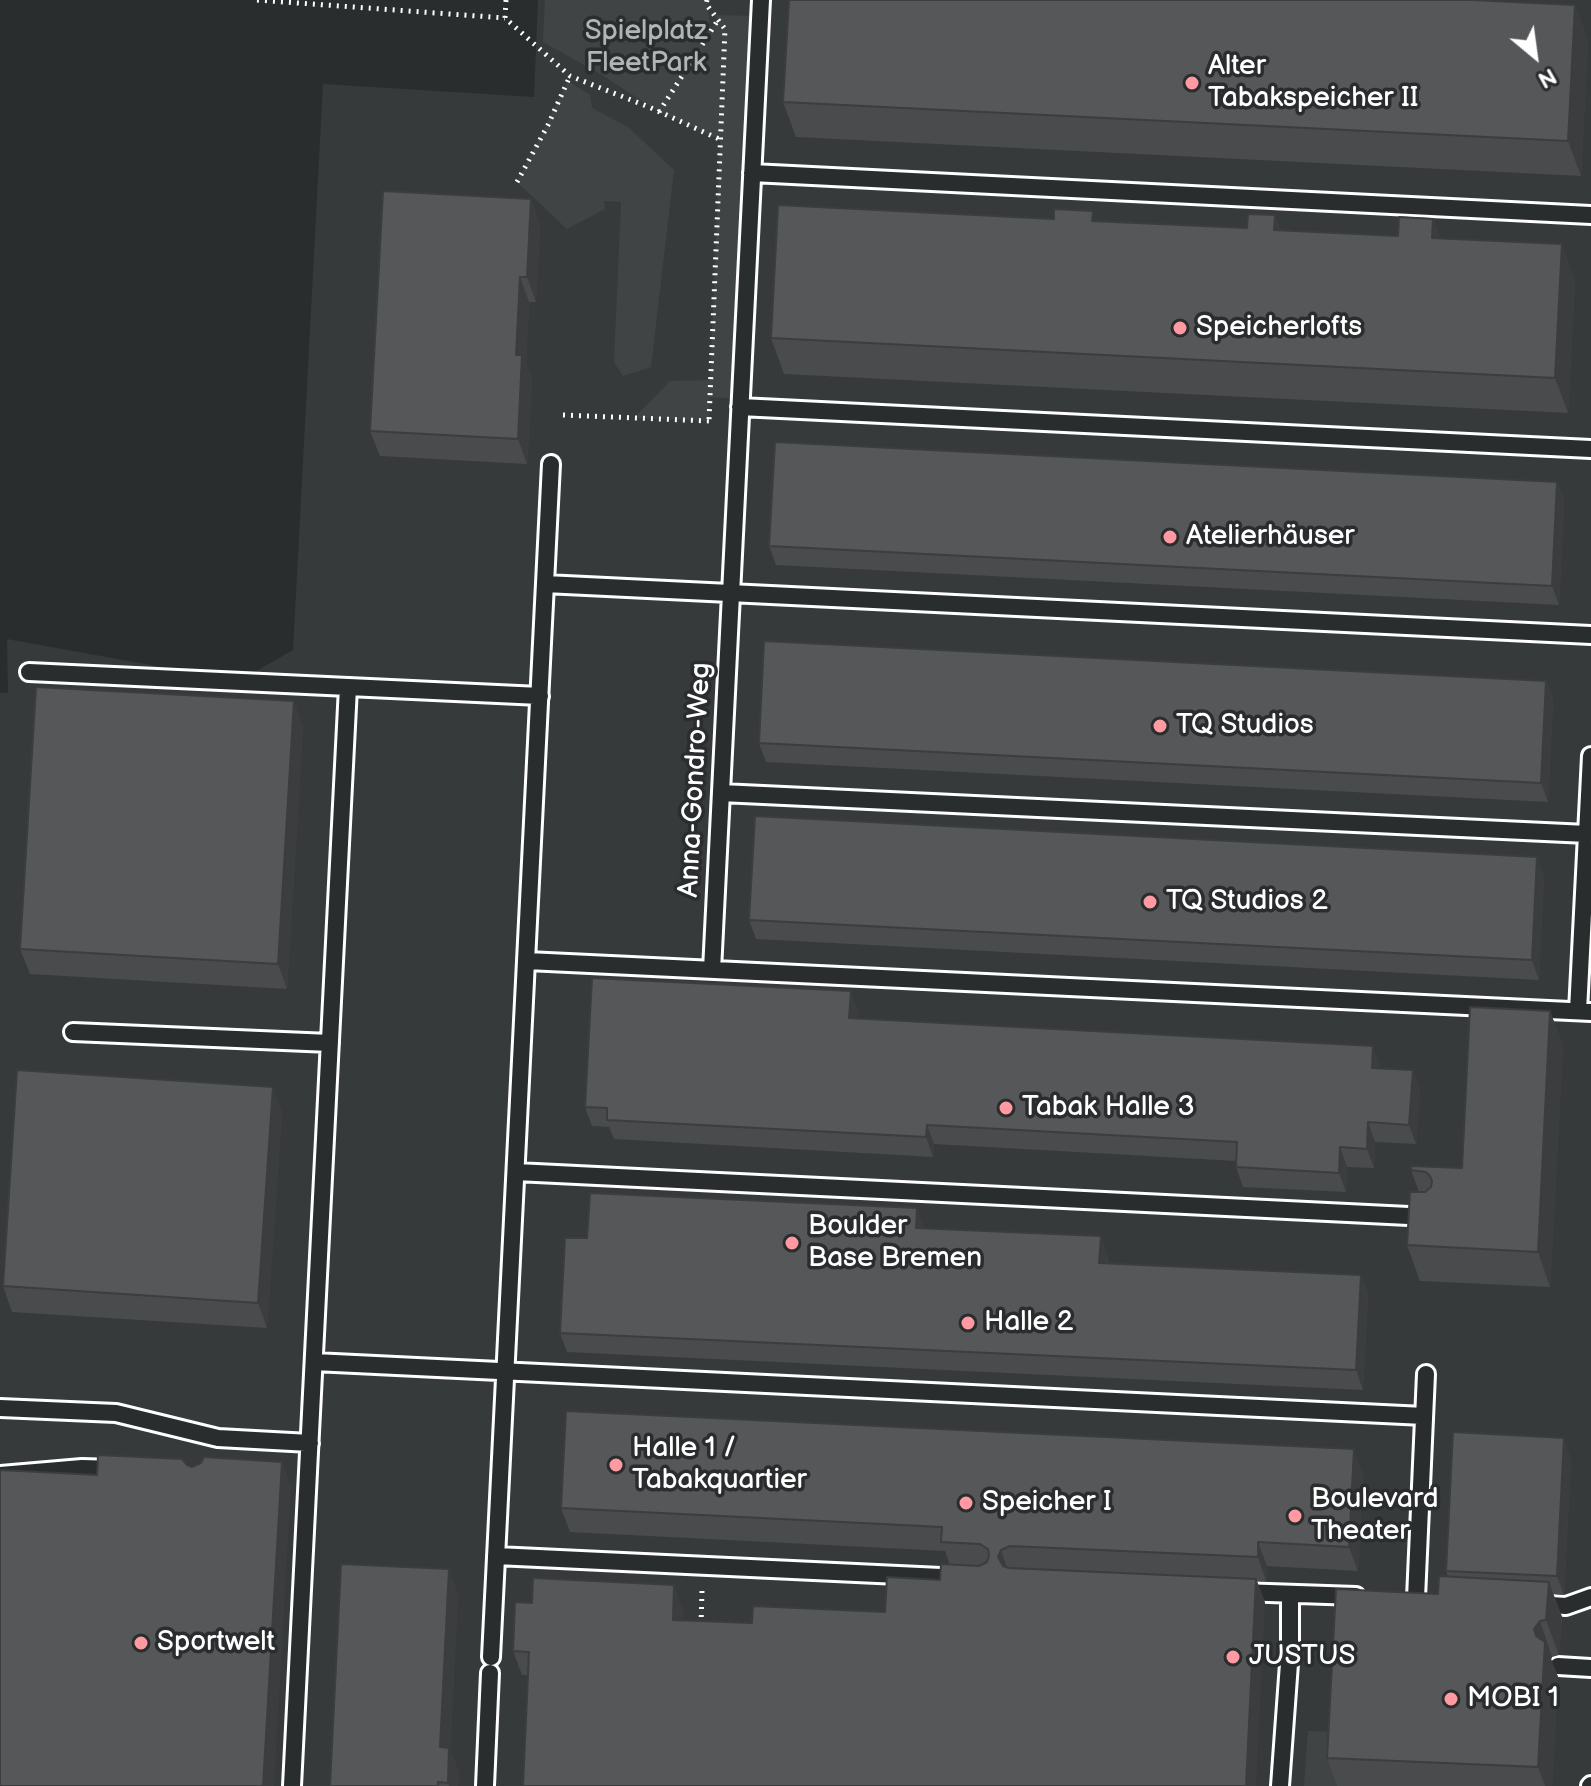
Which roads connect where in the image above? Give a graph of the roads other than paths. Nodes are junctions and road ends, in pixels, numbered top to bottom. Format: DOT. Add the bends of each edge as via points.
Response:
graph roads {
  1 [pos="761,0"];
  2 [pos="752,173"];
  3 [pos="1591,215"];
  4 [pos="740,407"];
  5 [pos="1591,449"];
  6 [pos="551,464"];
  7 [pos="545,584"];
  8 [pos="731,593"];
  9 [pos="1591,635"];
  10 [pos="29,672"];
  11 [pos="348,687"];
  12 [pos="540,696"];
  13 [pos="1591,756"];
  14 [pos="721,793"];
  15 [pos="1587,834"];
  16 [pos="527,961"];
  17 [pos="712,970"];
  18 [pos="1585,1011"];
  19 [pos="73,1032"];
  20 [pos="330,1043"];
  21 [pos="516,1172"];
  22 [pos="1434,1217"];
  23 [pos="314,1362"];
  24 [pos="506,1372"];
  25 [pos="1426,1374"];
  26 [pos="0,1408"];
  27 [pos="1424,1416"];
  28 [pos="310,1443"];
  29 [pos="127,1470"];
  30 [pos="0,1475"];
  31 [pos="496,1556"];
  32 [pos="972,1579"];
  33 [pos="1217,1591"];
  34 [pos="1290,1594"];
  35 [pos="1374,1597"];
  36 [pos="1591,1597"];
  37 [pos="1416,1598"];
  38 [pos="1521,1603"];
  39 [pos="1558,1666"];
  40 [pos="1591,1668"];
  41 [pos="292,1786"];
  42 [pos="485,1786"];
  43 [pos="1280,1786"];
  1 -- 2 [label="lane, Anna-Gondro-Weg"];
  2 -- 3 [label="lane"];
  2 -- 4 [label="lane, Anna-Gondro-Weg"];
  4 -- 5 [label="lane"];
  4 -- 8 [label="lane, Anna-Gondro-Weg"];
  6 -- 7 [label="lane"];
  7 -- 8 [label="lane"];
  7 -- 12 [label="lane"];
  8 -- 9 [label="lane"];
  8 -- 14 [label="lane, Anna-Gondro-Weg"];
  10 -- 11 [label="lane"];
  11 -- 12 [label="lane"];
  11 -- 20 [label="lane"];
  12 -- 16 [label="lane"];
  13 -- 15 [label="lane"];
  14 -- 15 [label="lane"];
  14 -- 17 [label="lane, Anna-Gondro-Weg"];
  15 -- 18 [label="lane"];
  16 -- 17 [label="lane"];
  16 -- 21 [label="lane"];
  17 -- 18 [label="lane"];
  19 -- 20 [label="lane"];
  20 -- 23 [label="lane"];
  21 -- 22 [label="lane"];
  21 -- 24 [label="lane"];
  23 -- 24 [label="lane"];
  23 -- 28 [label="lane"];
  24 -- 27 [label="lane"];
  24 -- 31 [label="lane"];
  25 -- 27 [label="lane"];
  26 -- 28 [label="lane" via="116,1413 218,1438"];
  27 -- 37 [label="lane"];
  28 -- 41 [label="lane"];
  29 -- 30 [label="lane"];
  31 -- 32 [label="lane"];
  31 -- 42 [label="lane"];
  33 -- 34 [label="lane"];
  34 -- 35 [label="lane"];
  34 -- 43 [label="lane"];
  36 -- 38 [label="lane" via="1566,1606"];
  39 -- 40 [label="lane"];
}
